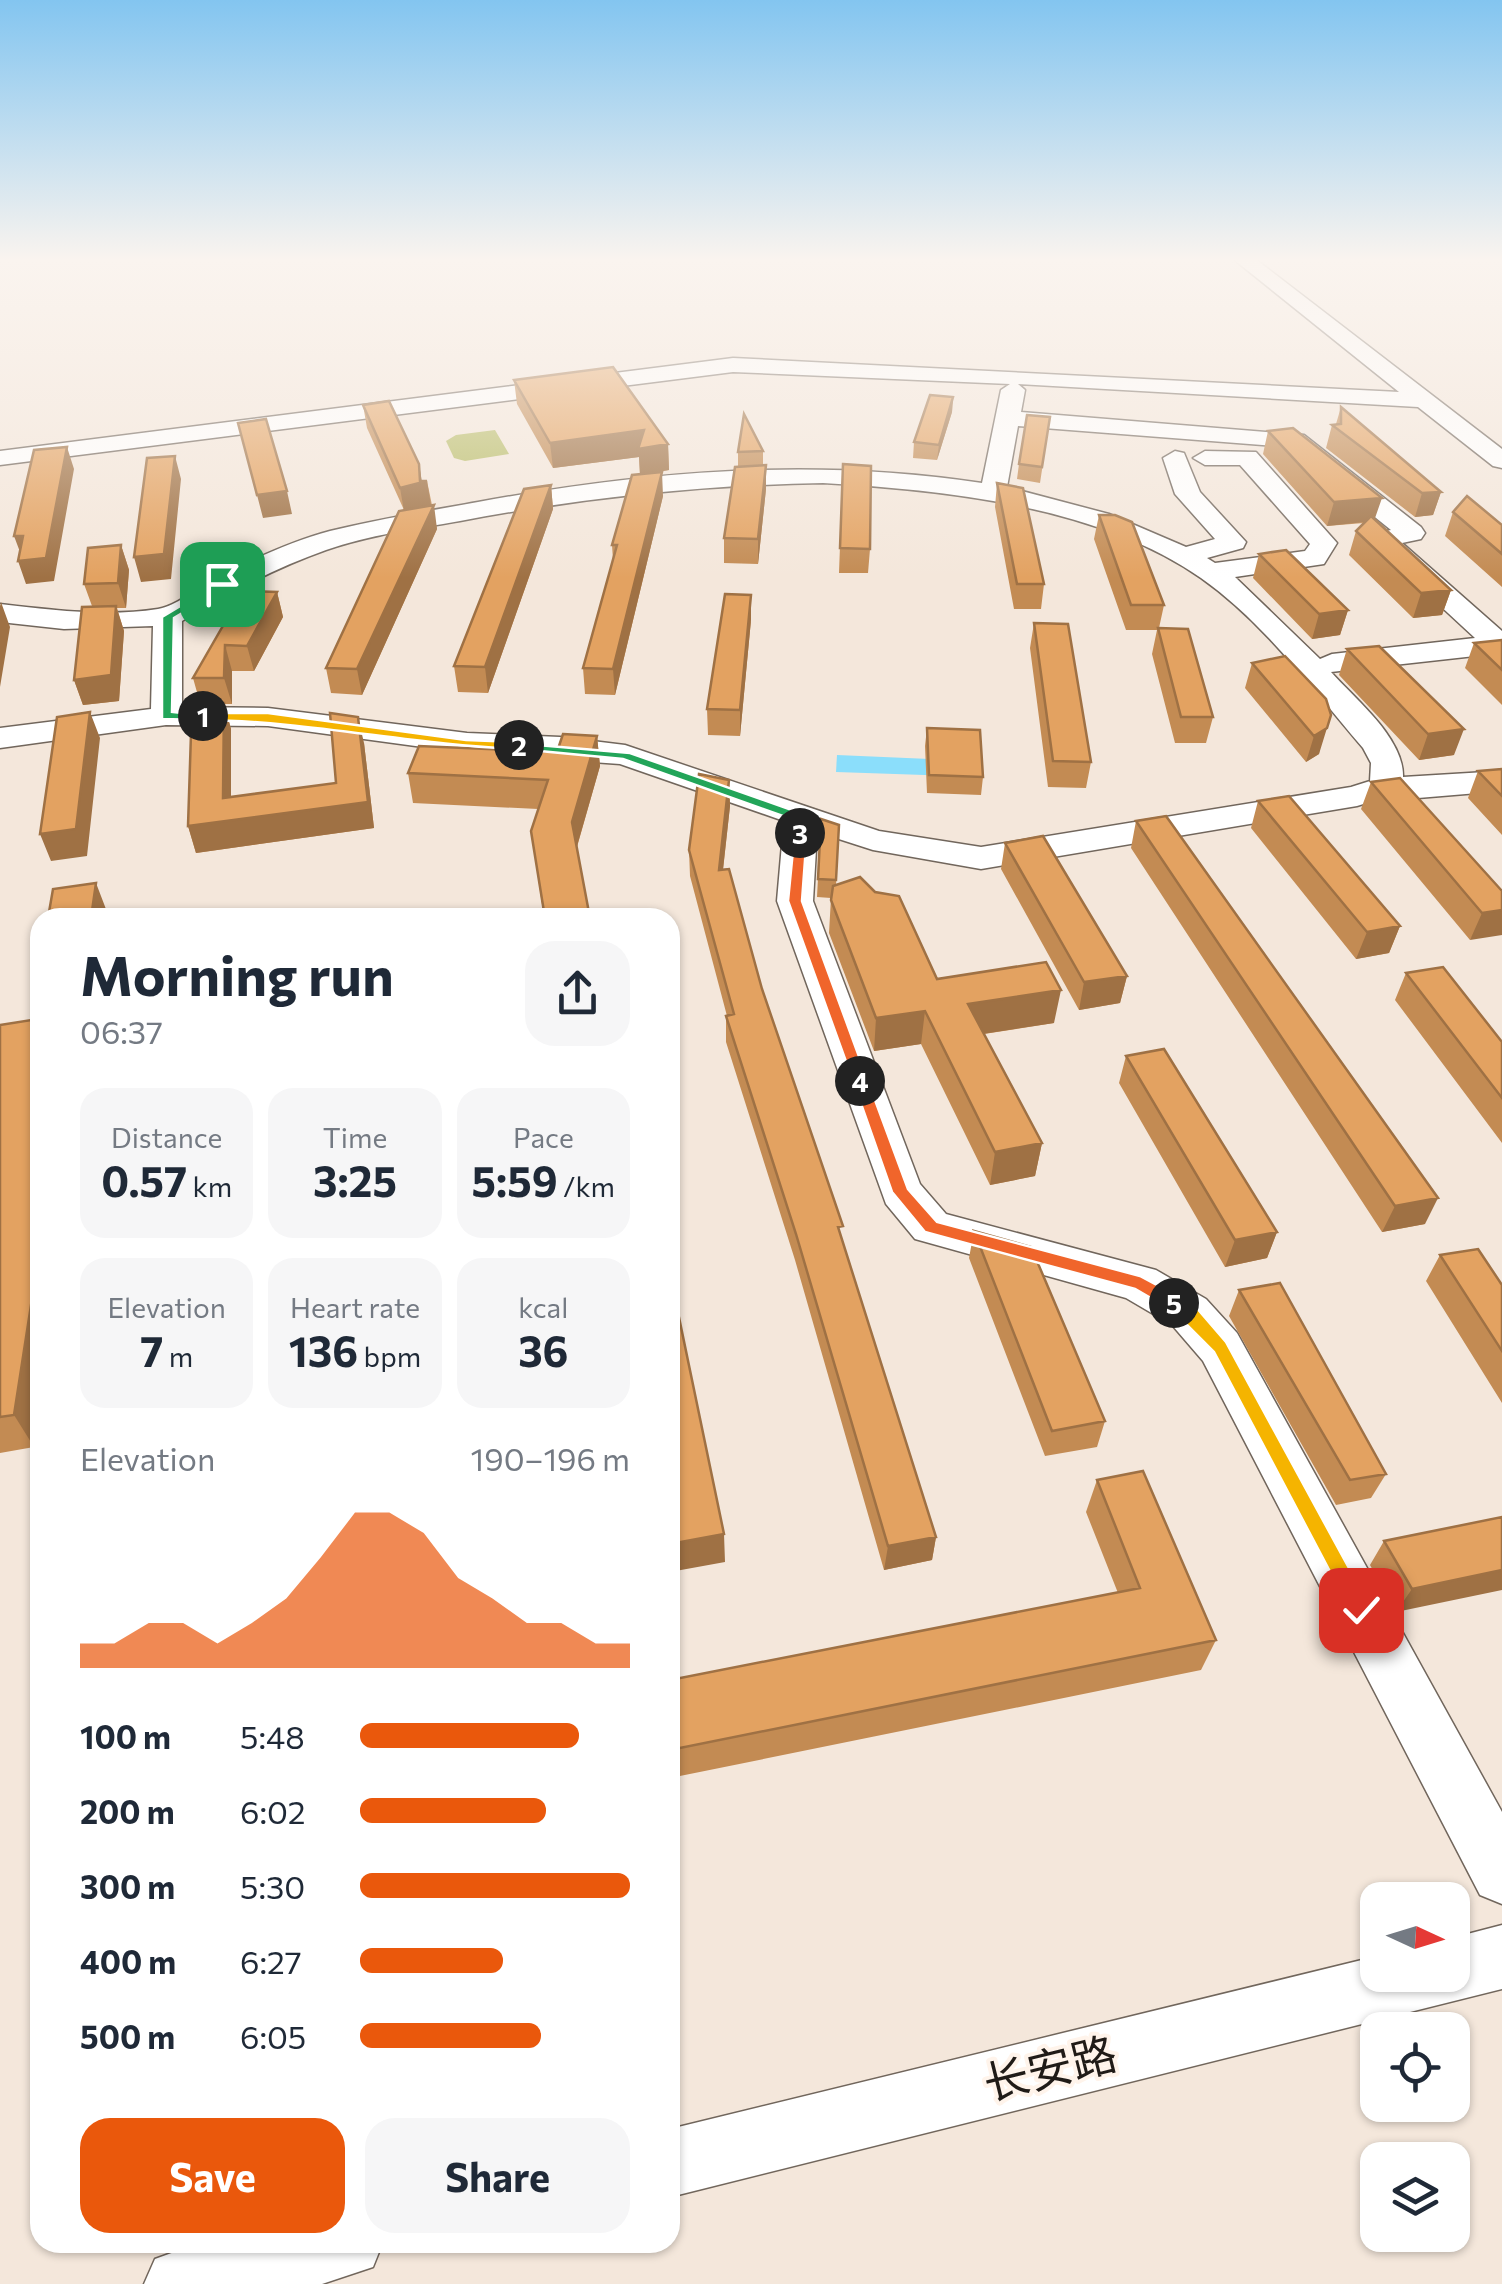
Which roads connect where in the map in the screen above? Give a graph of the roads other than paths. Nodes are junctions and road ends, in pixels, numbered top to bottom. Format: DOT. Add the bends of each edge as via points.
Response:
graph roads {
  1 [pos="749,365"];
  2 [pos="781,365"];
  3 [pos="1379,365"];
  4 [pos="1015,380"];
  5 [pos="1425,400"];
  6 [pos="1008,418"];
  7 [pos="1175,445"];
  8 [pos="1,461"];
  9 [pos="1502,462"];
  10 [pos="993,492"];
  11 [pos="1198,564"];
  12 [pos="0,613"];
  13 [pos="168,617"];
  14 [pos="1501,645"];
  15 [pos="1306,666"];
  16 [pos="166,716"];
  17 [pos="0,738"];
  18 [pos="1502,781"];
  19 [pos="1386,786"];
  20 [pos="801,818"];
  21 [pos="1502,1872"];
  22 [pos="1502,1957"];
  23 [pos="1470,1965"];
  24 [pos="1361,1992"];
  25 [pos="680,2161"];
  26 [pos="304,2253"];
  27 [pos="180,2284"];
  1 -- 8 [label="street"];
  2 -- 4 [label="street"];
  3 -- 5 [label="street"];
  4 -- 5 [label="street"];
  4 -- 6 [label="street"];
  5 -- 9 [label="street"];
  6 -- 7 [label="street"];
  6 -- 10 [label="street"];
  7 -- 11 [label="street" via="1188,494 1233,542"];
  7 -- 11 [label="street" via="1246,457 1324,543 1314,558"];
  7 -- 14 [label="street" via="1295,440 1308,447 1412,533 1382,540"];
  10 -- 11 [label="street" via="1078,510"];
  10 -- 13 [label="street" via="855,477 623,485 306,547 222,584"];
  11 -- 15 [label="street" via="1231,586"];
  12 -- 13 [label="street" via="64,620"];
  13 -- 16 [label="street"];
  14 -- 15 [label="street"];
  15 -- 19 [label="street" via="1378,745 1388,762"];
  16 -- 17 [label="street"];
  16 -- 20 [label="street" via="268,717 625,755"];
  18 -- 19 [label="street"];
  19 -- 20 [label="street" via="981,858 873,840"];
  20 -- 21 [label="street" via="795,901 901,1192 931,1227 1140,1283 1189,1312 1220,1347"];
  22 -- 23 [label="street"];
  24 -- 25 [label="street, 长安路"];
  26 -- 27 [label="street"];
}
